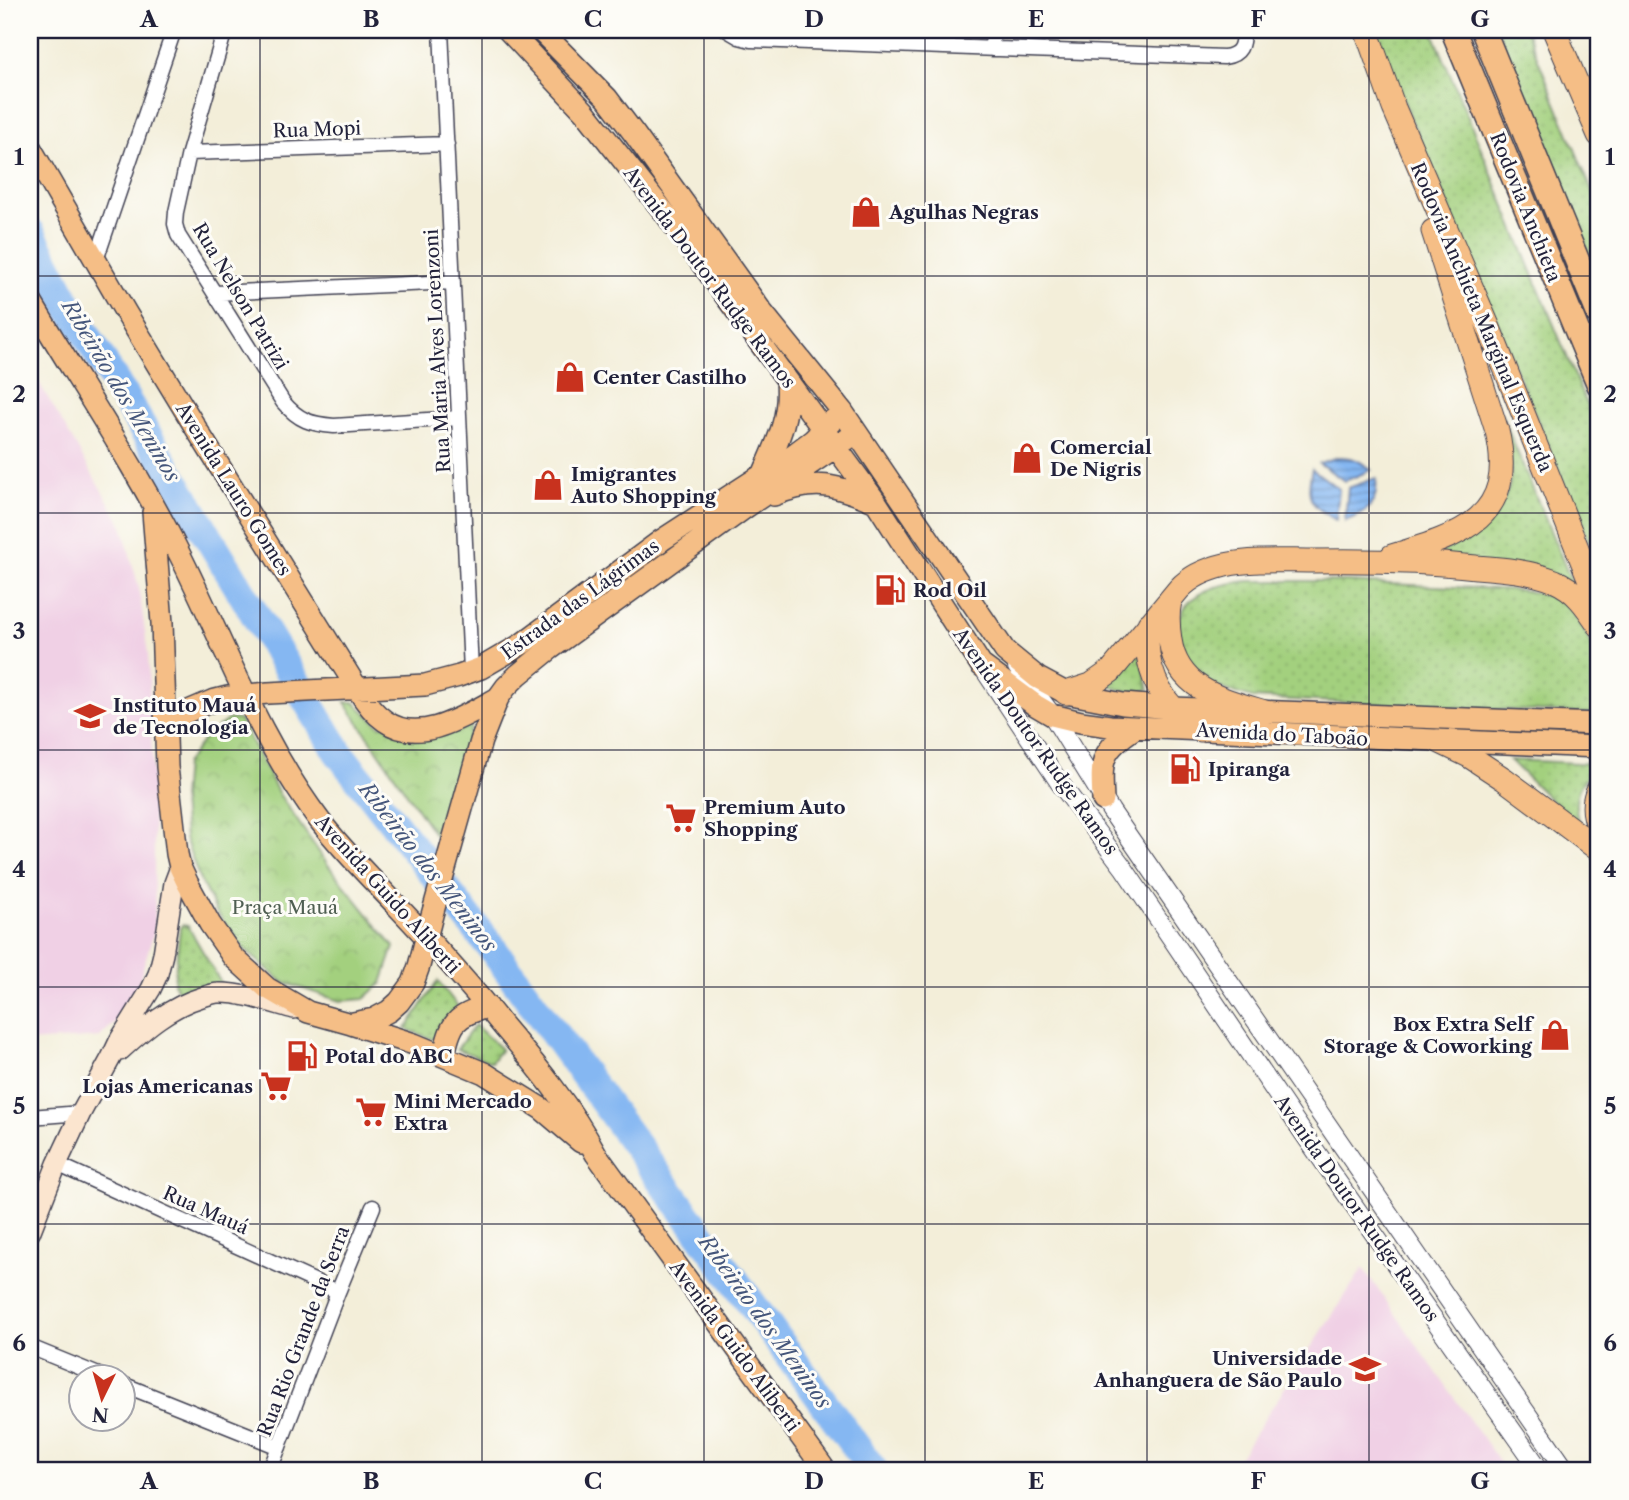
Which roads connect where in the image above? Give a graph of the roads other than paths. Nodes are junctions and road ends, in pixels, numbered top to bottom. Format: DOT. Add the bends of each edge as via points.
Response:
graph roads {
  1 [pos="174,30"];
  2 [pos="225,30"];
  3 [pos="441,30"];
  4 [pos="508,30"];
  5 [pos="540,30"];
  6 [pos="727,30"];
  7 [pos="993,30"];
  8 [pos="1244,30"];
  9 [pos="1366,30"];
  10 [pos="1453,30"];
  11 [pos="1483,30"];
  12 [pos="1554,30"];
  13 [pos="992,49"];
  14 [pos="1394,108"];
  15 [pos="1599,135"];
  16 [pos="447,144"];
  17 [pos="30,147"];
  18 [pos="189,153"];
  19 [pos="96,260"];
  20 [pos="453,282"];
  21 [pos="216,293"];
  22 [pos="30,300"];
  23 [pos="1599,314"];
  24 [pos="787,382"];
  25 [pos="1599,384"];
  26 [pos="842,411"];
  27 [pos="459,418"];
  28 [pos="823,429"];
  29 [pos="857,432"];
  30 [pos="837,447"];
  31 [pos="763,475"];
  32 [pos="876,502"];
  33 [pos="153,503"];
  34 [pos="746,507"];
  35 [pos="1382,560"];
  36 [pos="1170,601"];
  37 [pos="1599,603"];
  38 [pos="1149,624"];
  39 [pos="1599,625"];
  40 [pos="1005,650"];
  41 [pos="981,665"];
  42 [pos="471,671"];
  43 [pos="349,688"];
  44 [pos="1066,693"];
  45 [pos="244,695"];
  46 [pos="498,698"];
  47 [pos="1173,708"];
  48 [pos="1265,712"];
  49 [pos="1052,715"];
  50 [pos="1599,724"];
  51 [pos="1135,727"];
  52 [pos="164,728"];
  53 [pos="1200,730"];
  54 [pos="1438,741"];
  55 [pos="1599,747"];
  56 [pos="1599,789"];
  57 [pos="1107,806"];
  58 [pos="1093,825"];
  59 [pos="1599,827"];
  60 [pos="1599,850"];
  61 [pos="180,867"];
  62 [pos="426,937"];
  63 [pos="488,1007"];
  64 [pos="309,1012"];
  65 [pos="351,1024"];
  66 [pos="444,1056"];
  67 [pos="111,1058"];
  68 [pos="81,1113"];
  69 [pos="30,1117"];
  70 [pos="596,1154"];
  71 [pos="57,1164"];
  72 [pos="373,1207"];
  73 [pos="30,1233"];
  74 [pos="338,1292"];
  75 [pos="30,1347"];
  76 [pos="73,1364"];
  77 [pos="136,1390"];
  78 [pos="279,1447"];
  79 [pos="270,1470"];
  80 [pos="825,1470"];
  81 [pos="1540,1470"];
  82 [pos="1566,1470"];
  1 -- 19 [label="street"];
  2 -- 18 [label="street, Rua Nelson Patrizi"];
  3 -- 16 [label="street, Rua Maria Alves Lorenzoni"];
  4 -- 24 [label="main road, Avenida Doutor Rudge Ramos" via="585,112"];
  5 -- 26 [label="main road, Avenida Doutor Rudge Ramos" via="607,99 762,312"];
  6 -- 13 [label="street" via="751,40"];
  7 -- 13 [label="street"];
  8 -- 13 [label="street" via="1238,52 1224,57"];
  9 -- 14 [label="highway, Rodovia Anchieta Marginal Esquerda"];
  10 -- 25 [label="highway, Rodovia Anchieta"];
  11 -- 23 [label="highway, Rodovia Anchieta"];
  12 -- 15 [label="highway"];
  14 -- 35 [label="highway" via="1497,431 1502,462 1498,489 1481,517 1448,537"];
  14 -- 37 [label="highway, Rodovia Anchieta Marginal Esquerda" via="1489,328"];
  16 -- 18 [label="street, Rua Mopi"];
  16 -- 20 [label="street, Rua Maria Alves Lorenzoni"];
  17 -- 19 [label="main road, Avenida Lauro Gomes"];
  18 -- 21 [label="street, Rua Nelson Patrizi" via="175,224"];
  19 -- 43 [label="main road, Avenida Lauro Gomes"];
  20 -- 21 [label="street"];
  20 -- 27 [label="street, Rua Maria Alves Lorenzoni"];
  21 -- 27 [label="street, Rua Nelson Patrizi" via="283,402 305,421 334,426"];
  22 -- 33 [label="main road, Avenida Guido Aliberti"];
  24 -- 28 [label="main road, Avenida Doutor Rudge Ramos"];
  24 -- 31 [label="main road" via="786,419"];
  26 -- 28 [label="main road, Estrada das Lágrimas"];
  26 -- 29 [label="main road, Avenida Doutor Rudge Ramos"];
  27 -- 42 [label="street, Rua Maria Alves Lorenzoni"];
  28 -- 30 [label="main road, Avenida Doutor Rudge Ramos"];
  28 -- 31 [label="main road, Estrada das Lágrimas"];
  29 -- 30 [label="main road, Estrada das Lágrimas"];
  29 -- 40 [label="main road, Avenida Doutor Rudge Ramos"];
  30 -- 32 [label="main road, Avenida Doutor Rudge Ramos"];
  30 -- 34 [label="main road, Estrada das Lágrimas"];
  31 -- 42 [label="main road, Estrada das Lágrimas" via="662,540 522,644"];
  32 -- 34 [label="main road" via="844,489 816,485 787,490"];
  32 -- 41 [label="main road, Avenida Doutor Rudge Ramos"];
  33 -- 45 [label="main road, Avenida Guido Aliberti"];
  33 -- 52 [label="main road, Avenida Guido Aliberti"];
  34 -- 46 [label="main road, Estrada das Lágrimas" via="550,649"];
  35 -- 36 [label="highway" via="1228,564 1195,576"];
  35 -- 39 [label="highway" via="1541,576 1574,592"];
  36 -- 38 [label="highway"];
  36 -- 48 [label="highway" via="1170,643 1192,683 1235,704"];
  38 -- 44 [label="highway" via="1103,678"];
  38 -- 47 [label="highway" via="1150,664"];
  40 -- 44 [label="main road, Avenida do Taboão" via="1038,678"];
  40 -- 49 [label="street, Avenida Doutor Rudge Ramos"];
  41 -- 49 [label="main road, Avenida do Taboão"];
  41 -- 58 [label="street, Avenida Doutor Rudge Ramos"];
  42 -- 43 [label="main road, Estrada das Lágrimas" via="425,685"];
  43 -- 45 [label="main road, Estrada das Lágrimas"];
  43 -- 46 [label="main road, Avenida Lauro Gomes" via="383,719 412,730 449,723"];
  44 -- 47 [label="main road, Avenida do Taboão"];
  45 -- 52 [label="main road, Estrada das Lágrimas" via="197,706"];
  45 -- 62 [label="main road, Avenida Guido Aliberti" via="320,821"];
  46 -- 62 [label="main road, Estrada das Lágrimas" via="481,741"];
  47 -- 48 [label="main road, Avenida do Taboão"];
  47 -- 53 [label="highway"];
  48 -- 50 [label="main road, Avenida do Taboão"];
  49 -- 51 [label="main road, Avenida do Taboão"];
  49 -- 57 [label="street, Avenida Doutor Rudge Ramos"];
  51 -- 53 [label="main road, Avenida do Taboão"];
  51 -- 57 [label="main road" via="1105,755 1102,775"];
  52 -- 61 [label="main road, Avenida Guido Aliberti"];
  53 -- 54 [label="main road, Avenida do Taboão"];
  54 -- 55 [label="main road, Avenida do Taboão"];
  54 -- 60 [label="highway" via="1504,779"];
  56 -- 59 [label="highway" via="1594,806"];
  57 -- 58 [label="street"];
  57 -- 82 [label="street, Avenida Doutor Rudge Ramos"];
  58 -- 81 [label="street, Avenida Doutor Rudge Ramos"];
  61 -- 64 [label="main road, Avenida Guido Aliberti" via="195,900 233,957 267,988"];
  61 -- 67 [label="main road" via="158,974"];
  62 -- 63 [label="main road, Avenida Guido Aliberti"];
  62 -- 65 [label="main road, Estrada das Lágrimas" via="413,983 400,1002 374,1019"];
  63 -- 66 [label="main road" via="460,1017 451,1028"];
  63 -- 70 [label="main road, Avenida Guido Aliberti" via="540,1069"];
  64 -- 65 [label="main road, Avenida Guido Aliberti"];
  64 -- 67 [label="main road" via="218,993 169,1010"];
  65 -- 66 [label="main road, Avenida Guido Aliberti"];
  66 -- 70 [label="main road, Avenida Guido Aliberti" via="484,1073 542,1109"];
  67 -- 68 [label="main road"];
  68 -- 69 [label="street"];
  68 -- 71 [label="main road"];
  70 -- 80 [label="main road, Avenida Guido Aliberti"];
  71 -- 73 [label="main road"];
  71 -- 74 [label="street, Rua Mauá"];
  72 -- 74 [label="street, Rua Rio Grande da Serra"];
  74 -- 78 [label="street, Rua Rio Grande da Serra"];
  75 -- 76 [label="street"];
  77 -- 78 [label="street"];
  78 -- 79 [label="street, Rua Rio Grande da Serra"];
}
